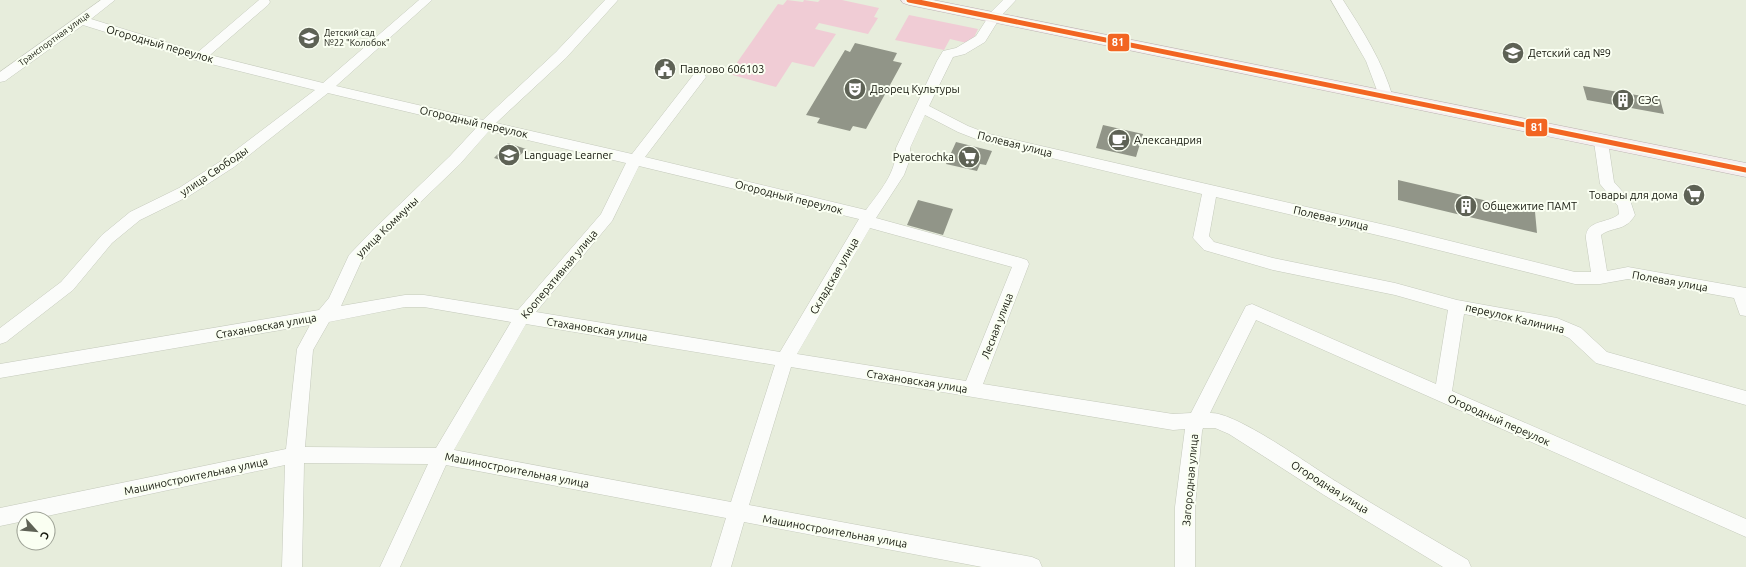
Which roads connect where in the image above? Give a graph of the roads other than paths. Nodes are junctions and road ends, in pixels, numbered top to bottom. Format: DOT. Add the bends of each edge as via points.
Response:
graph roads {
  1 [pos="109,0"];
  2 [pos="426,0"];
  3 [pos="612,0"];
  4 [pos="909,0"];
  5 [pos="1010,0"];
  6 [pos="1337,0"];
  7 [pos="264,2"];
  8 [pos="994,18"];
  9 [pos="81,20"];
  10 [pos="200,57"];
  11 [pos="699,77"];
  12 [pos="0,78"];
  13 [pos="326,88"];
  14 [pos="1386,98"];
  15 [pos="922,108"];
  16 [pos="486,125"];
  17 [pos="1601,142"];
  18 [pos="635,160"];
  19 [pos="1746,170"];
  20 [pos="1210,190"];
  21 [pos="868,219"];
  22 [pos="1021,264"];
  23 [pos="1600,278"];
  24 [pos="1743,293"];
  25 [pos="1457,306"];
  26 [pos="1746,310"];
  27 [pos="1252,311"];
  28 [pos="324,316"];
  29 [pos="522,317"];
  30 [pos="0,337"];
  31 [pos="785,359"];
  32 [pos="0,371"];
  33 [pos="972,389"];
  34 [pos="1443,396"];
  35 [pos="1746,398"];
  36 [pos="1196,422"];
  37 [pos="295,455"];
  38 [pos="442,456"];
  39 [pos="737,512"];
  40 [pos="0,517"];
  41 [pos="1746,528"];
  42 [pos="292,567"];
  43 [pos="390,567"];
  44 [pos="722,567"];
  45 [pos="1032,567"];
  46 [pos="1185,567"];
  47 [pos="1461,567"];
  1 -- 9 [label="street, Транспортная улица"];
  2 -- 13 [label="street, улица Свободы"];
  3 -- 16 [label="street, улица Коммуны" via="560,55"];
  4 -- 8 [label="main road"];
  5 -- 8 [label="street, Складская улица"];
  6 -- 14 [label="street" via="1370,58"];
  7 -- 10 [label="street"];
  8 -- 14 [label="main road"];
  8 -- 15 [label="street, Складская улица" via="981,39 960,51 948,54"];
  9 -- 10 [label="street, Огородный переулок"];
  9 -- 12 [label="street, Транспортная улица"];
  10 -- 13 [label="street, Огородный переулок"];
  11 -- 18 [label="street, Кооперативная улица"];
  13 -- 16 [label="street, Огородный переулок"];
  13 -- 30 [label="street, улица Свободы" via="229,163 184,192 135,216 107,239 67,286"];
  14 -- 17 [label="main road"];
  15 -- 20 [label="street, Полевая улица" via="986,138"];
  15 -- 21 [label="street, Складская улица" via="903,148 904,160"];
  16 -- 18 [label="street, Огородный переулок"];
  16 -- 28 [label="street, улица Коммуны" via="455,160 354,259 335,302"];
  17 -- 19 [label="main road"];
  17 -- 23 [label="street" via="1607,184 1625,204 1627,215 1621,222 1598,228 1593,233"];
  18 -- 21 [label="street, Огородный переулок"];
  18 -- 29 [label="street, Кооперативная улица" via="607,217"];
  20 -- 23 [label="street, Полевая улица" via="1575,278"];
  20 -- 25 [label="street, переулок Калинина" via="1201,238 1209,246 1273,264 1395,289"];
  21 -- 22 [label="street, Огородный переулок"];
  21 -- 31 [label="street, Складская улица"];
  22 -- 33 [label="street, Лесная улица"];
  23 -- 24 [label="street, Полевая улица" via="1628,273"];
  24 -- 26 [label="street"];
  25 -- 34 [label="street"];
  25 -- 35 [label="street, переулок Калинина" via="1557,326 1575,333 1602,358"];
  27 -- 34 [label="street, Огородный переулок"];
  27 -- 36 [label="street, Загородная улица"];
  28 -- 29 [label="street, Стахановская улица" via="405,301 424,301"];
  28 -- 32 [label="street, Стахановская улица"];
  28 -- 37 [label="street, улица Коммуны" via="305,349"];
  29 -- 31 [label="street, Стахановская улица"];
  29 -- 38 [label="street, Кооперативная улица"];
  31 -- 33 [label="street, Стахановская улица"];
  31 -- 39 [label="street, Складская улица"];
  33 -- 36 [label="street, Стахановская улица" via="1173,422"];
  34 -- 41 [label="street, Огородный переулок"];
  36 -- 46 [label="street, Загородная улица" via="1186,507"];
  36 -- 47 [label="street, Огородная улица" via="1216,420 1235,428"];
  37 -- 38 [label="street, Машиностроительная улица"];
  37 -- 40 [label="street, Машиностроительная улица"];
  37 -- 42 [label="street, улица Коммуны"];
  38 -- 39 [label="street, Машиностроительная улица"];
  38 -- 43 [label="street, Кооперативная улица"];
  39 -- 44 [label="street, Складская улица"];
  39 -- 45 [label="street, Машиностроительная улица"];
}
